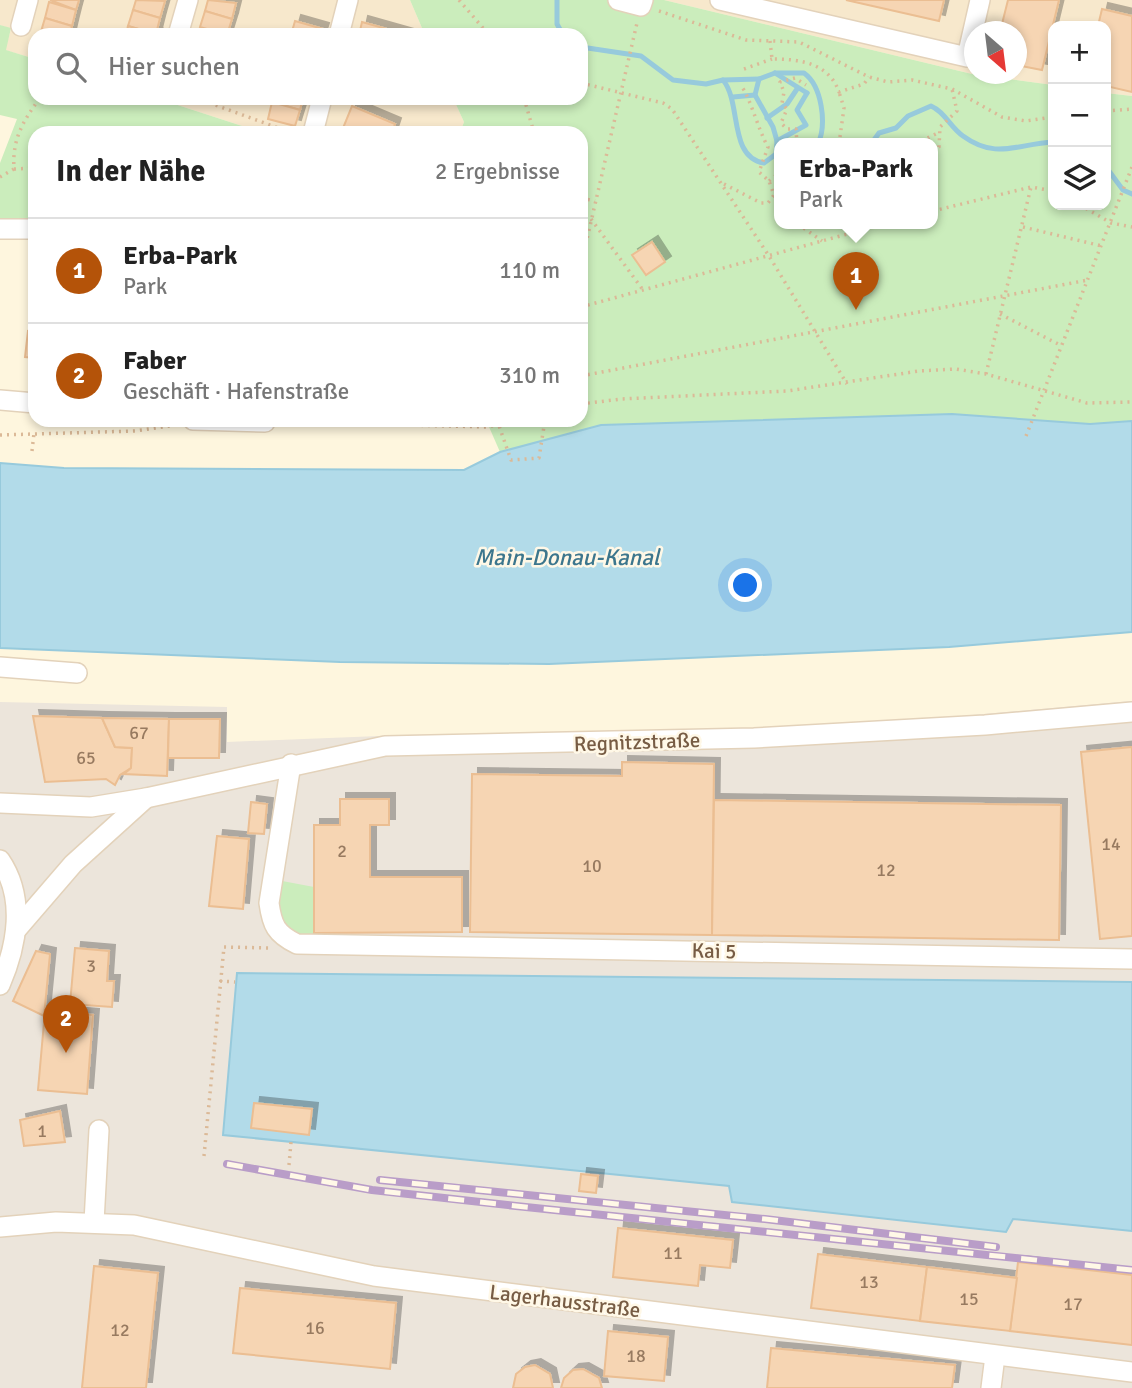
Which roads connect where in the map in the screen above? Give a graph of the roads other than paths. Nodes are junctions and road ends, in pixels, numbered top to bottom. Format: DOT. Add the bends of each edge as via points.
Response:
graph roads {
  1 [pos="28,0"];
  2 [pos="188,0"];
  3 [pos="348,0"];
  4 [pos="618,0"];
  5 [pos="720,0"];
  6 [pos="980,0"];
  7 [pos="642,3"];
  8 [pos="763,5"];
  9 [pos="21,26"];
  10 [pos="180,28"];
  11 [pos="341,28"];
  12 [pos="320,105"];
  13 [pos="315,126"];
  14 [pos="0,229"];
  15 [pos="28,229"];
  16 [pos="0,400"];
  17 [pos="28,402"];
  18 [pos="0,667"];
  19 [pos="77,673"];
  20 [pos="1132,712"];
  21 [pos="291,764"];
  22 [pos="146,799"];
  23 [pos="0,803"];
  24 [pos="0,860"];
  25 [pos="17,929"];
  26 [pos="1132,959"];
  27 [pos="0,985"];
  28 [pos="99,1130"];
  29 [pos="93,1222"];
  30 [pos="0,1227"];
  31 [pos="995,1356"];
  32 [pos="1132,1372"];
  33 [pos="991,1388"];
  1 -- 9 [label="street"];
  2 -- 10 [label="street"];
  3 -- 11 [label="street"];
  4 -- 7 [label="street"];
  5 -- 8 [label="street"];
  6 -- 8 [label="street" via="967,57"];
  12 -- 13 [label="street"];
  14 -- 15 [label="street"];
  16 -- 17 [label="street"];
  18 -- 19 [label="street"];
  20 -- 21 [label="street, Regnitzstraße" via="754,738 385,746"];
  21 -- 22 [label="street, Regnitzstraße"];
  21 -- 26 [label="street, Kai 5" via="269,903 272,923 288,939"];
  22 -- 23 [label="street, Regnitzstraße" via="91,807"];
  22 -- 25 [label="street, Regnitzstraße" via="73,864"];
  24 -- 25 [label="street" via="11,881"];
  25 -- 27 [label="street"];
  28 -- 29 [label="street"];
  29 -- 30 [label="street, Lagerhausstraße"];
  29 -- 31 [label="street, Lagerhausstraße" via="134,1224 374,1276"];
  31 -- 32 [label="street, Lagerhausstraße"];
  31 -- 33 [label="street"];
}
